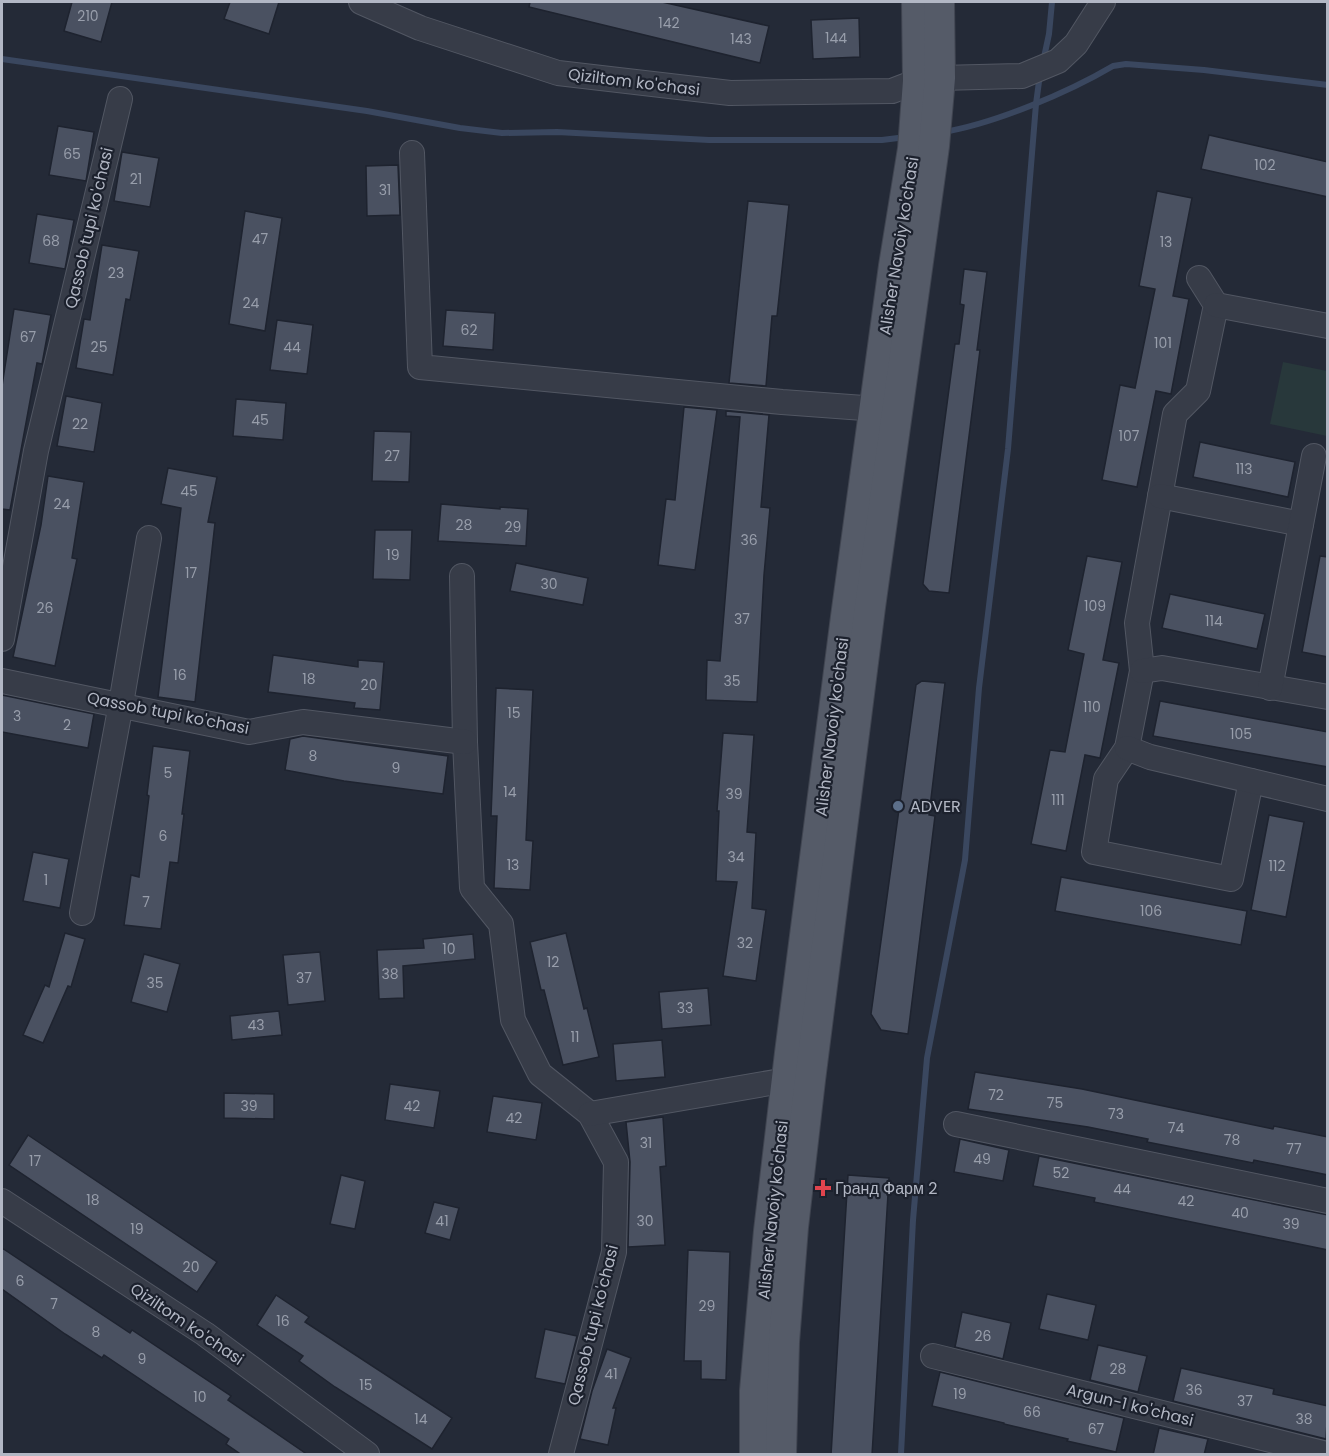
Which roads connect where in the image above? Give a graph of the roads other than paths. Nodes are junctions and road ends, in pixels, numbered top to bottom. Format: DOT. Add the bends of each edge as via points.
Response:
graph roads {
  1 [pos="361,2"];
  2 [pos="917,2"];
  3 [pos="939,2"];
  4 [pos="1103,2"];
  5 [pos="929,80"];
  6 [pos="120,99"];
  7 [pos="412,153"];
  8 [pos="1199,278"];
  9 [pos="1216,305"];
  10 [pos="1328,326"];
  11 [pos="886,409"];
  12 [pos="1314,456"];
  13 [pos="1160,496"];
  14 [pos="1302,524"];
  15 [pos="149,538"];
  16 [pos="462,576"];
  17 [pos="2,639"];
  18 [pos="1142,671"];
  19 [pos="2,681"];
  20 [pos="1270,688"];
  21 [pos="1328,697"];
  22 [pos="121,704"];
  23 [pos="465,742"];
  24 [pos="1127,748"];
  25 [pos="1251,781"];
  26 [pos="1328,799"];
  27 [pos="82,913"];
  28 [pos="799,1080"];
  29 [pos="590,1114"];
  30 [pos="956,1124"];
  31 [pos="2,1201"];
  32 [pos="1328,1201"];
  33 [pos="933,1356"];
  34 [pos="367,1455"];
  35 [pos="561,1455"];
  36 [pos="755,1455"];
  37 [pos="781,1455"];
  38 [pos="1327,1455"];
  1 -- 5 [label="street, Qiziltom ko'chasi" via="420,28 558,73 730,93 892,91"];
  2 -- 5 [label="main road, Alisher Navoiy ko'chasi"];
  3 -- 5 [label="main road, Alisher Navoiy ko'chasi"];
  4 -- 5 [label="street, Qiziltom ko'chasi" via="1076,44 1058,61 1022,76"];
  5 -- 11 [label="main road, Alisher Navoiy ko'chasi" via="924,148 894,266"];
  6 -- 17 [label="street, Qassob tupi ko'chasi" via="36,451"];
  7 -- 11 [label="street" via="420,368"];
  8 -- 9 [label="street"];
  9 -- 10 [label="street"];
  9 -- 13 [label="street" via="1197,392 1175,414"];
  11 -- 28 [label="main road, Alisher Navoiy ko'chasi"];
  12 -- 14 [label="street"];
  13 -- 14 [label="street"];
  13 -- 18 [label="street" via="1137,623"];
  14 -- 20 [label="street"];
  15 -- 22 [label="street"];
  16 -- 23 [label="street"];
  18 -- 20 [label="street" via="1162,668"];
  18 -- 24 [label="street"];
  19 -- 22 [label="street, Qassob tupi ko'chasi"];
  20 -- 21 [label="street"];
  22 -- 23 [label="street, Qassob tupi ko'chasi" via="249,732 303,722"];
  22 -- 27 [label="street"];
  23 -- 29 [label="street, Qassob tupi ko'chasi" via="472,888 501,924 513,1020 540,1074"];
  24 -- 25 [label="street"];
  24 -- 25 [label="street" via="1106,779 1094,852 1231,879"];
  25 -- 26 [label="street"];
  28 -- 29 [label="street"];
  28 -- 36 [label="main road, Alisher Navoiy ko'chasi" via="769,1231 755,1391"];
  28 -- 37 [label="main road, Alisher Navoiy ko'chasi"];
  29 -- 35 [label="street, Qassob tupi ko'chasi" via="616,1162 614,1252"];
  30 -- 32 [label="street"];
  31 -- 34 [label="street, Qiziltom ko'chasi" via="205,1334"];
  33 -- 38 [label="street, Argun-1 ko'chasi"];
}
